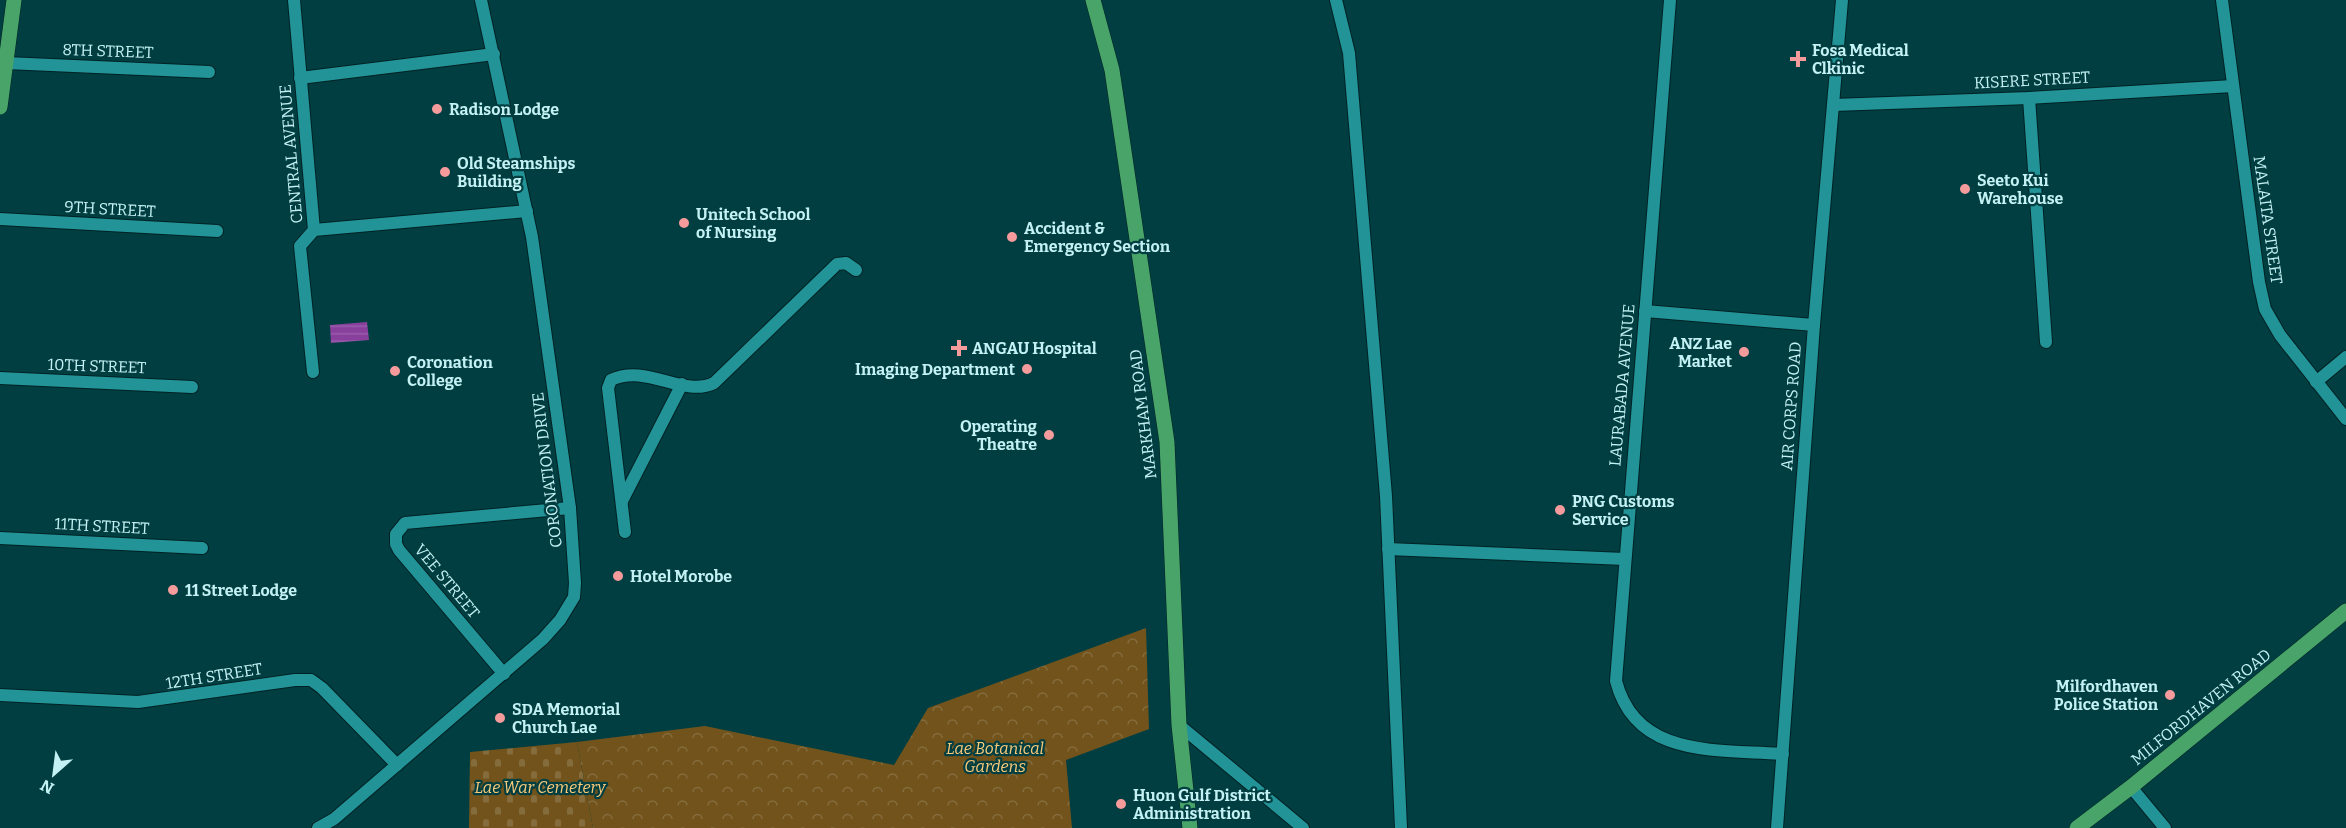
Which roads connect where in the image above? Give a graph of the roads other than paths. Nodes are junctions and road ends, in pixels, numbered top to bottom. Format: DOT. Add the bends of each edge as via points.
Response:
graph roads {
  1 [pos="14,0"];
  2 [pos="294,0"];
  3 [pos="481,0"];
  4 [pos="1093,0"];
  5 [pos="1336,0"];
  6 [pos="1670,0"];
  7 [pos="1842,0"];
  8 [pos="2222,0"];
  9 [pos="494,54"];
  10 [pos="6,63"];
  11 [pos="209,72"];
  12 [pos="300,78"];
  13 [pos="2233,86"];
  14 [pos="2029,98"];
  15 [pos="1833,105"];
  16 [pos="0,106"];
  17 [pos="527,211"];
  18 [pos="0,219"];
  19 [pos="218,231"];
  20 [pos="314,231"];
  21 [pos="856,270"];
  22 [pos="1645,311"];
  23 [pos="1814,325"];
  24 [pos="2046,342"];
  25 [pos="2346,357"];
  26 [pos="313,372"];
  27 [pos="0,378"];
  28 [pos="2316,382"];
  29 [pos="682,384"];
  30 [pos="192,387"];
  31 [pos="2346,419"];
  32 [pos="621,502"];
  33 [pos="570,508"];
  34 [pos="625,531"];
  35 [pos="0,538"];
  36 [pos="202,548"];
  37 [pos="1388,549"];
  38 [pos="1625,559"];
  39 [pos="2346,611"];
  40 [pos="504,674"];
  41 [pos="0,695"];
  42 [pos="1179,725"];
  43 [pos="1783,754"];
  44 [pos="397,765"];
  45 [pos="2131,787"];
  46 [pos="318,828"];
  47 [pos="1190,828"];
  48 [pos="1303,828"];
  49 [pos="1401,828"];
  50 [pos="1776,828"];
  51 [pos="2077,828"];
  52 [pos="2165,828"];
  1 -- 10 [label="main road"];
  2 -- 12 [label="street, CENTRAL AVENUE"];
  3 -- 9 [label="street, CORONATION DRIVE"];
  4 -- 42 [label="main road, MARKHAM ROAD" via="1112,70 1167,442"];
  5 -- 37 [label="street" via="1350,65"];
  6 -- 22 [label="street, LAURABADA AVENUE"];
  7 -- 15 [label="street, AIR CORPS ROAD"];
  8 -- 13 [label="street, MALAITA STREET"];
  9 -- 12 [label="street"];
  9 -- 17 [label="street, CORONATION DRIVE"];
  10 -- 11 [label="street, 8TH STREET"];
  10 -- 16 [label="main road"];
  12 -- 20 [label="street, CENTRAL AVENUE"];
  13 -- 14 [label="street, KISERE STREET"];
  13 -- 28 [label="street, MALAITA STREET" via="2265,309"];
  14 -- 15 [label="street, KISERE STREET"];
  14 -- 24 [label="street"];
  15 -- 23 [label="street, AIR CORPS ROAD"];
  17 -- 20 [label="street"];
  17 -- 33 [label="street, CORONATION DRIVE"];
  18 -- 19 [label="street, 9TH STREET"];
  20 -- 26 [label="street, CENTRAL AVENUE" via="300,246"];
  21 -- 29 [label="street" via="846,263 837,264 714,382 704,388"];
  22 -- 23 [label="street"];
  22 -- 38 [label="street, LAURABADA AVENUE"];
  23 -- 43 [label="street, AIR CORPS ROAD"];
  25 -- 28 [label="street"];
  27 -- 30 [label="street, 10TH STREET"];
  28 -- 31 [label="street, MALAITA STREET"];
  29 -- 32 [label="street"];
  29 -- 32 [label="street" via="640,374 623,374 611,380 608,388"];
  32 -- 34 [label="street"];
  33 -- 40 [label="street, CORONATION DRIVE" via="574,597 560,620"];
  33 -- 40 [label="street, VEE STREET" via="405,523 396,534 399,550"];
  35 -- 36 [label="street, 11TH STREET"];
  37 -- 38 [label="street"];
  37 -- 49 [label="street"];
  38 -- 43 [label="street, LAURABADA AVENUE" via="1616,681 1619,695 1645,730 1667,742 1695,747"];
  39 -- 45 [label="main road, MILFORDHAVEN ROAD"];
  40 -- 44 [label="street, CORONATION DRIVE"];
  41 -- 44 [label="street, 12TH STREET" via="138,702 311,680"];
  42 -- 47 [label="main road, MARKHAM ROAD"];
  42 -- 48 [label="street"];
  43 -- 50 [label="street, AIR CORPS ROAD"];
  44 -- 46 [label="street, CORONATION DRIVE"];
  45 -- 51 [label="main road, MILFORDHAVEN ROAD"];
  45 -- 52 [label="street"];
}
